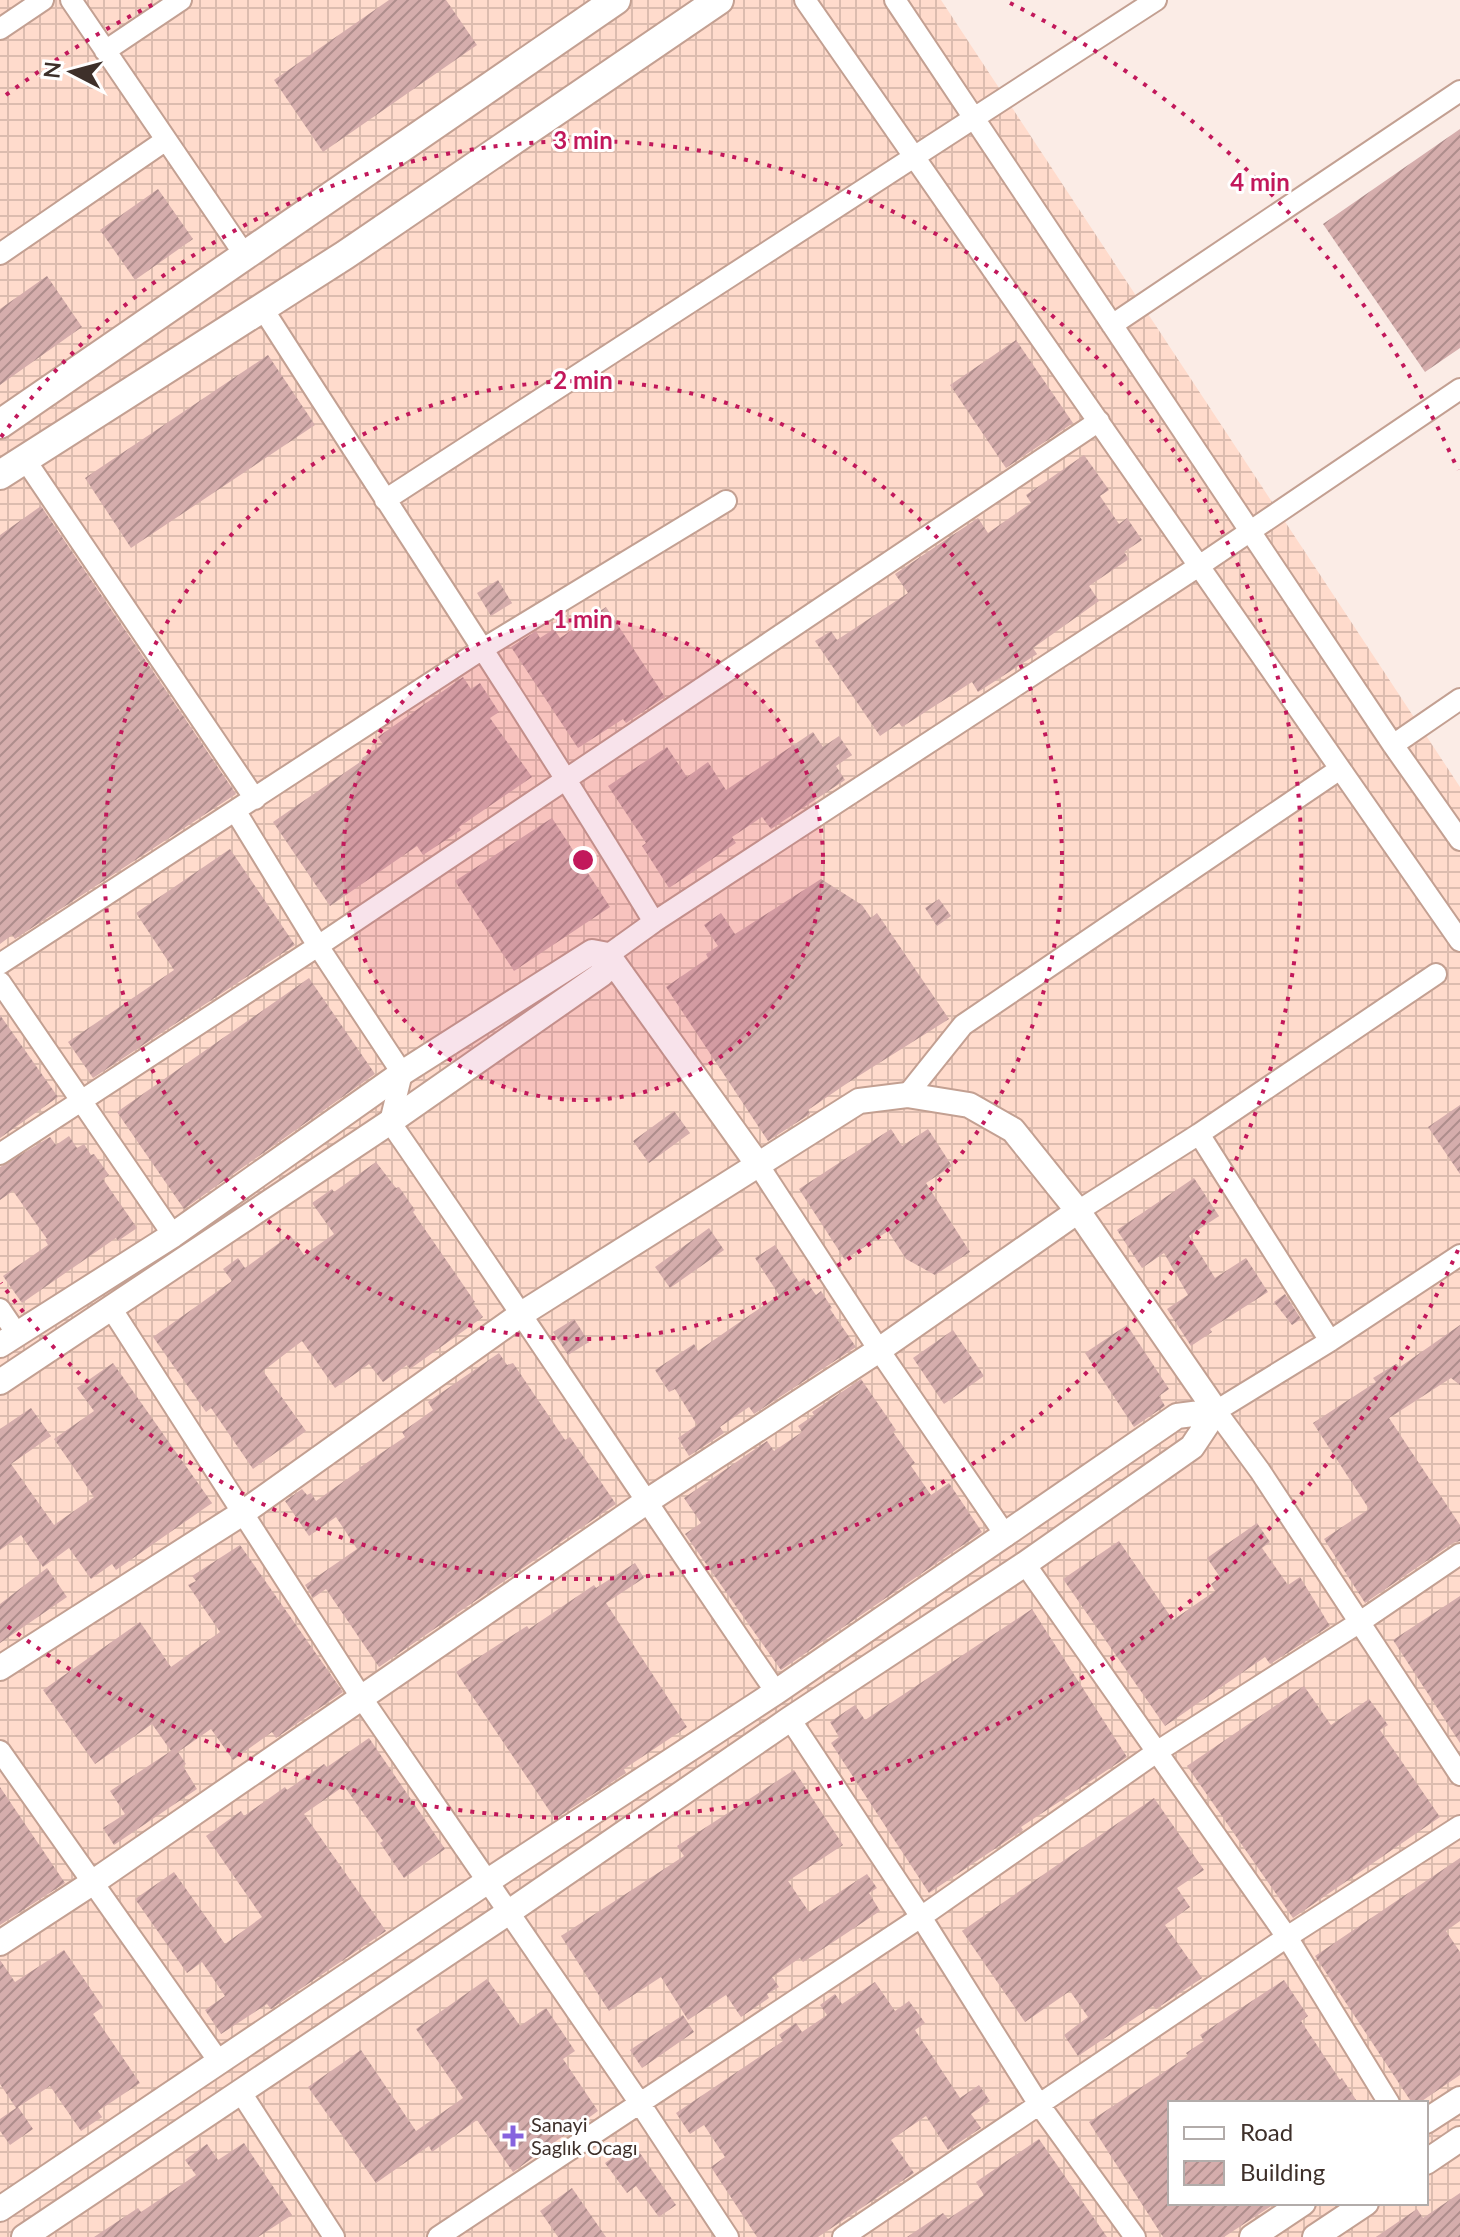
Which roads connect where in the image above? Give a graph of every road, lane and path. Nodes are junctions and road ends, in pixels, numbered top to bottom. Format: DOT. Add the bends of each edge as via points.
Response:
graph roads {
  1 [pos="43,0"];
  2 [pos="71,0"];
  3 [pos="181,0"];
  4 [pos="616,0"];
  5 [pos="719,0"];
  6 [pos="805,0"];
  7 [pos="895,0"];
  8 [pos="1156,0"];
  9 [pos="0,29"];
  10 [pos="105,51"];
  11 [pos="1460,91"];
  12 [pos="974,118"];
  13 [pos="166,140"];
  14 [pos="914,157"];
  15 [pos="0,254"];
  16 [pos="244,254"];
  17 [pos="263,309"];
  18 [pos="1112,325"];
  19 [pos="1460,389"];
  20 [pos="1099,421"];
  21 [pos="0,424"];
  22 [pos="24,458"];
  23 [pos="0,475"];
  24 [pos="385,500"];
  25 [pos="726,501"];
  26 [pos="1249,531"];
  27 [pos="1199,566"];
  28 [pos="481,650"];
  29 [pos="1460,699"];
  30 [pos="1393,745"];
  31 [pos="1340,769"];
  32 [pos="566,778"];
  33 [pos="255,799"];
  34 [pos="236,812"];
  35 [pos="1460,840"];
  36 [pos="654,922"];
  37 [pos="1460,941"];
  38 [pos="318,946"];
  39 [pos="608,955"];
  40 [pos="0,964"];
  41 [pos="1436,974"];
  42 [pos="0,982"];
  43 [pos="402,1073"];
  44 [pos="907,1095"];
  45 [pos="80,1100"];
  46 [pos="390,1122"];
  47 [pos="1199,1134"];
  48 [pos="0,1154"];
  49 [pos="759,1166"];
  50 [pos="1078,1211"];
  51 [pos="173,1235"];
  52 [pos="1460,1255"];
  53 [pos="111,1308"];
  54 [pos="0,1309"];
  55 [pos="523,1313"];
  56 [pos="9,1340"];
  57 [pos="1330,1341"];
  58 [pos="879,1350"];
  59 [pos="0,1382"];
  60 [pos="1216,1411"];
  61 [pos="646,1502"];
  62 [pos="244,1512"];
  63 [pos="1006,1536"];
  64 [pos="1460,1554"];
  65 [pos="1025,1564"];
  66 [pos="1360,1622"];
  67 [pos="0,1668"];
  68 [pos="776,1692"];
  69 [pos="361,1697"];
  70 [pos="790,1719"];
  71 [pos="0,1751"];
  72 [pos="1158,1751"];
  73 [pos="1460,1775"];
  74 [pos="1460,1826"];
  75 [pos="488,1881"];
  76 [pos="92,1883"];
  77 [pos="509,1912"];
  78 [pos="921,1917"];
  79 [pos="1287,1937"];
  80 [pos="0,1943"];
  81 [pos="220,2063"];
  82 [pos="240,2091"];
  83 [pos="1460,2099"];
  84 [pos="1388,2101"];
  85 [pos="639,2102"];
  86 [pos="1038,2103"];
  87 [pos="1428,2120"];
  88 [pos="1460,2139"];
  89 [pos="1428,2161"];
  90 [pos="1300,2205"];
  91 [pos="1363,2205"];
  92 [pos="0,2209"];
  93 [pos="24,2237"];
  94 [pos="334,2237"];
  95 [pos="438,2237"];
  96 [pos="728,2237"];
  97 [pos="843,2237"];
  98 [pos="1135,2237"];
  99 [pos="1252,2237"];
  100 [pos="1315,2237"];
  1 -- 9 [label="street"];
  2 -- 10 [label="street"];
  3 -- 10 [label="street"];
  4 -- 16 [label="main road"];
  5 -- 17 [label="main road"];
  6 -- 14 [label="street"];
  7 -- 12 [label="street"];
  8 -- 12 [label="street"];
  10 -- 13 [label="street"];
  11 -- 18 [label="street"];
  12 -- 14 [label="street"];
  12 -- 18 [label="street"];
  13 -- 15 [label="street"];
  13 -- 16 [label="street"];
  14 -- 20 [label="street"];
  14 -- 24 [label="street"];
  16 -- 21 [label="main road"];
  17 -- 22 [label="main road"];
  17 -- 24 [label="street"];
  18 -- 26 [label="street"];
  19 -- 26 [label="street"];
  20 -- 27 [label="street"];
  20 -- 32 [label="street"];
  22 -- 23 [label="main road"];
  22 -- 33 [label="street"];
  24 -- 28 [label="street"];
  25 -- 28 [label="street"];
  26 -- 27 [label="street"];
  26 -- 30 [label="street"];
  27 -- 31 [label="street"];
  27 -- 36 [label="street"];
  28 -- 32 [label="street"];
  28 -- 33 [label="street"];
  29 -- 30 [label="street"];
  30 -- 35 [label="street"];
  31 -- 37 [label="street"];
  31 -- 44 [label="street" via="963,1025"];
  32 -- 36 [label="street"];
  32 -- 38 [label="street"];
  33 -- 34 [label="street"];
  34 -- 38 [label="street"];
  34 -- 40 [label="street"];
  36 -- 39 [label="street"];
  38 -- 43 [label="street"];
  38 -- 45 [label="street"];
  39 -- 43 [label="street" via="592,952"];
  39 -- 46 [label="street" via="602,974"];
  39 -- 49 [label="street"];
  41 -- 47 [label="street"];
  42 -- 45 [label="street"];
  43 -- 46 [label="street"];
  43 -- 51 [label="street"];
  44 -- 49 [label="street" via="859,1101"];
  44 -- 50 [label="street" via="969,1105 1013,1130"];
  45 -- 48 [label="street"];
  45 -- 51 [label="street"];
  46 -- 53 [label="street"];
  46 -- 55 [label="street"];
  47 -- 50 [label="street"];
  47 -- 57 [label="street"];
  49 -- 55 [label="street"];
  49 -- 58 [label="street"];
  50 -- 58 [label="street"];
  50 -- 60 [label="street"];
  51 -- 56 [label="street"];
  52 -- 57 [label="street"];
  53 -- 59 [label="street"];
  53 -- 62 [label="street"];
  54 -- 56 [label="street"];
  55 -- 61 [label="street"];
  55 -- 62 [label="street"];
  57 -- 60 [label="street"];
  58 -- 61 [label="street"];
  58 -- 63 [label="street"];
  60 -- 63 [label="street" via="1177,1416"];
  60 -- 65 [label="street" via="1192,1447"];
  60 -- 66 [label="street"];
  61 -- 68 [label="street"];
  61 -- 69 [label="street"];
  62 -- 67 [label="street"];
  62 -- 69 [label="street"];
  63 -- 68 [label="street"];
  64 -- 66 [label="street"];
  65 -- 70 [label="street"];
  65 -- 72 [label="street"];
  66 -- 72 [label="street"];
  66 -- 73 [label="street"];
  68 -- 75 [label="street"];
  69 -- 75 [label="street"];
  69 -- 76 [label="street"];
  70 -- 77 [label="street"];
  70 -- 78 [label="street"];
  71 -- 76 [label="street"];
  72 -- 78 [label="street"];
  72 -- 79 [label="street"];
  74 -- 79 [label="street"];
  75 -- 77 [label="street"];
  75 -- 81 [label="street"];
  76 -- 80 [label="street"];
  76 -- 81 [label="street"];
  77 -- 82 [label="street"];
  77 -- 85 [label="street"];
  78 -- 85 [label="street"];
  78 -- 86 [label="street"];
  79 -- 84 [label="street"];
  79 -- 86 [label="street"];
  81 -- 92 [label="street"];
  82 -- 93 [label="street"];
  82 -- 94 [label="street"];
  83 -- 87 [label="street"];
  85 -- 95 [label="street"];
  85 -- 96 [label="street"];
  86 -- 97 [label="street"];
  86 -- 98 [label="street"];
  88 -- 89 [label="street"];
  90 -- 99 [label="street"];
  91 -- 100 [label="street"];
}
